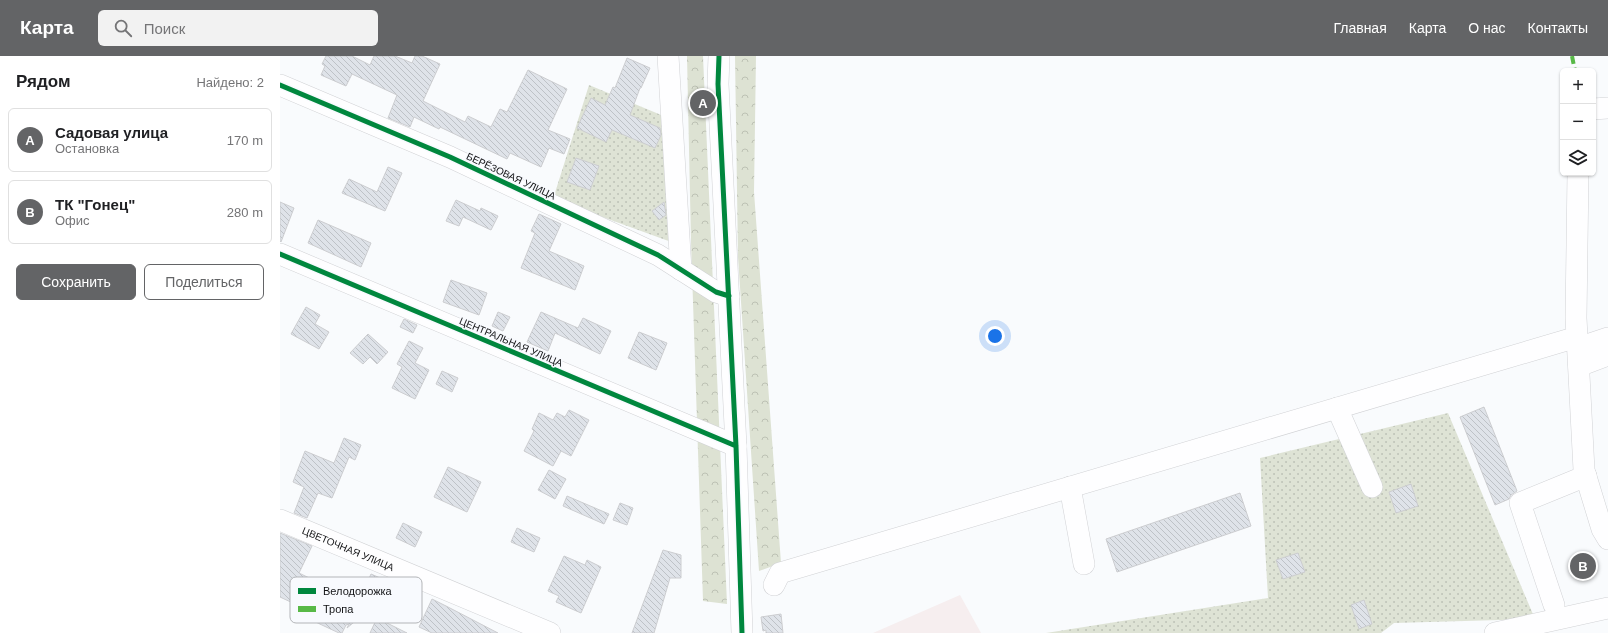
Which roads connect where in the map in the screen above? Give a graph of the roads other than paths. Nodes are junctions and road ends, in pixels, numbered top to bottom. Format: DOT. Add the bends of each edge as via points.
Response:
graph roads {
  1 [pos="668,56"];
  2 [pos="719,56"];
  3 [pos="280,85"];
  4 [pos="1608,108"];
  5 [pos="1596,109"];
  6 [pos="1578,176"];
  7 [pos="280,254"];
  8 [pos="681,270"];
  9 [pos="728,296"];
  10 [pos="1608,338"];
  11 [pos="1578,350"];
  12 [pos="1608,355"];
  13 [pos="1337,408"];
  14 [pos="736,446"];
  15 [pos="1586,476"];
  16 [pos="1070,487"];
  17 [pos="1372,487"];
  18 [pos="280,520"];
  19 [pos="1608,539"];
  20 [pos="1084,564"];
  21 [pos="416,577"];
  22 [pos="422,579"];
  23 [pos="774,585"];
  24 [pos="1554,605"];
  25 [pos="1608,608"];
  26 [pos="550,633"];
  27 [pos="742,633"];
  28 [pos="1495,633"];
  1 -- 8 [label="street"];
  2 -- 9 [label="street" via="718,84"];
  3 -- 8 [label="street, БЕРЁЗОВАЯ УЛИЦА" via="450,157 658,255"];
  4 -- 5 [label="street"];
  6 -- 11 [label="street"];
  7 -- 14 [label="street, ЦЕНТРАЛЬНАЯ УЛИЦА"];
  8 -- 9 [label="street, БЕРЁЗОВАЯ УЛИЦА" via="716,292"];
  9 -- 14 [label="street"];
  10 -- 11 [label="street"];
  11 -- 12 [label="street"];
  11 -- 13 [label="street"];
  11 -- 15 [label="street"];
  13 -- 16 [label="street"];
  13 -- 17 [label="street"];
  14 -- 27 [label="street"];
  15 -- 19 [label="street" via="1602,529"];
  15 -- 24 [label="street" via="1520,503"];
  16 -- 20 [label="street"];
  16 -- 23 [label="street" via="780,574"];
  18 -- 21 [label="street, ЦВЕТОЧНАЯ УЛИЦА"];
  22 -- 26 [label="street, ЦВЕТОЧНАЯ УЛИЦА"];
  25 -- 28 [label="street"];
}
